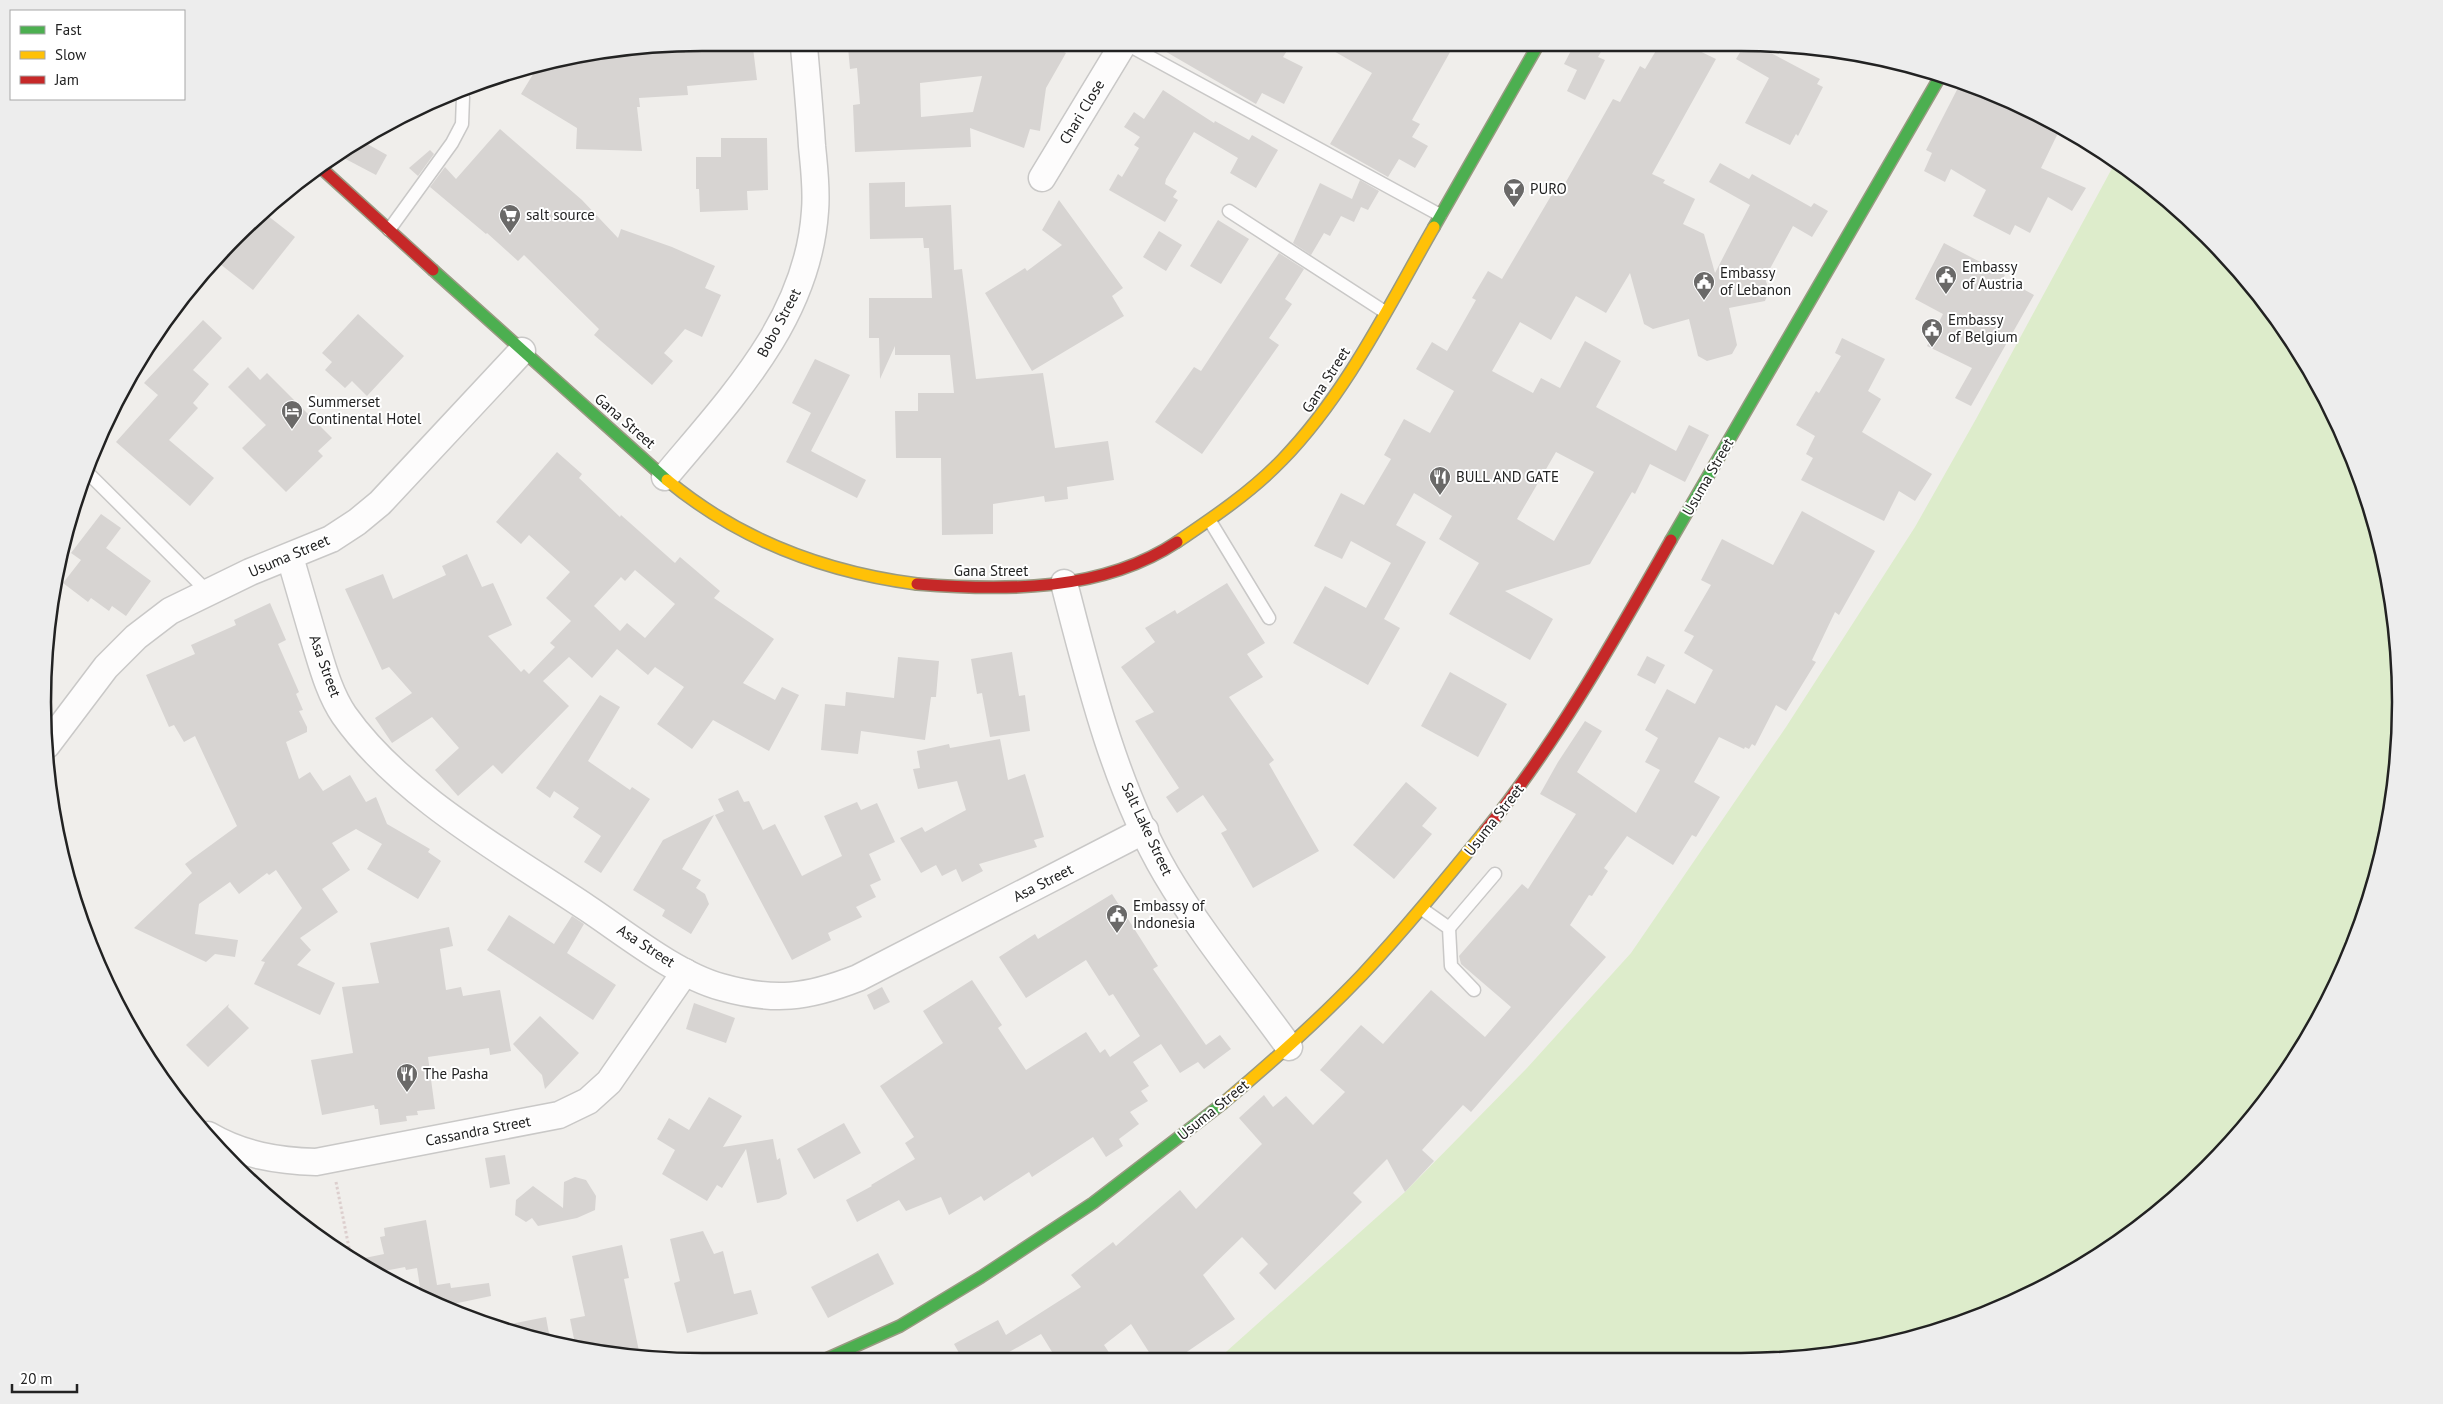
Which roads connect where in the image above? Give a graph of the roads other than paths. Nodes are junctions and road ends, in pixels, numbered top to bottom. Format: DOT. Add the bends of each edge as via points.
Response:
graph roads {
  1 [pos="804,51"];
  2 [pos="1119,51"];
  3 [pos="1139,51"];
  4 [pos="1535,51"];
  5 [pos="1937,82"];
  6 [pos="462,97"];
  7 [pos="325,172"];
  8 [pos="1042,178"];
  9 [pos="1229,211"];
  10 [pos="1440,215"];
  11 [pos="389,230"];
  12 [pos="1385,312"];
  13 [pos="522,351"];
  14 [pos="92,477"];
  15 [pos="665,477"];
  16 [pos="1210,521"];
  17 [pos="290,557"];
  18 [pos="1064,583"];
  19 [pos="208,592"];
  20 [pos="1269,618"];
  21 [pos="53,738"];
  22 [pos="1145,830"];
  23 [pos="1496,874"];
  24 [pos="1422,909"];
  25 [pos="1449,928"];
  26 [pos="685,972"];
  27 [pos="1474,990"];
  28 [pos="1289,1047"];
  29 [pos="225,1143"];
  30 [pos="840,1353"];
  1 -- 15 [label="street, Bobo Street" via="816,210 803,279 789,312 747,380"];
  2 -- 8 [label="street, Chari Close"];
  3 -- 10 [label="lane"];
  4 -- 10 [label="street, Gana Street"];
  5 -- 24 [label="street, Usuma Street" via="1590,681 1521,787"];
  6 -- 11 [label="lane" via="462,124 452,144"];
  7 -- 11 [label="street, Gana Street"];
  9 -- 12 [label="lane"];
  10 -- 12 [label="street, Gana Street"];
  11 -- 13 [label="street, Gana Street"];
  12 -- 16 [label="street, Gana Street" via="1328,407 1301,441 1273,471"];
  13 -- 15 [label="street, Gana Street"];
  13 -- 17 [label="street, Usuma Street" via="374,508 331,539"];
  14 -- 19 [label="lane"];
  15 -- 18 [label="street, Gana Street" via="705,509 744,532 825,566 858,575 969,588"];
  16 -- 18 [label="street, Gana Street" via="1141,563"];
  16 -- 20 [label="lane"];
  17 -- 19 [label="street, Usuma Street"];
  17 -- 26 [label="street, Asa Street" via="326,679 343,714 364,741 396,774 452,817"];
  18 -- 22 [label="street, Salt Lake Street" via="1110,745"];
  19 -- 21 [label="street, Usuma Street" via="170,610 136,637 106,667"];
  22 -- 26 [label="street, Asa Street" via="858,978 823,991 787,997 751,994 719,986"];
  22 -- 28 [label="street, Salt Lake Street" via="1166,874"];
  23 -- 25 [label="lane"];
  24 -- 25 [label="lane"];
  24 -- 28 [label="street, Usuma Street" via="1361,976"];
  25 -- 27 [label="lane" via="1452,966"];
  26 -- 29 [label="street, Cassandra Street" via="609,1082 588,1101 559,1115 316,1162 283,1162"];
  28 -- 30 [label="street, Usuma Street" via="1210,1114 1093,1203 900,1326"];
}
